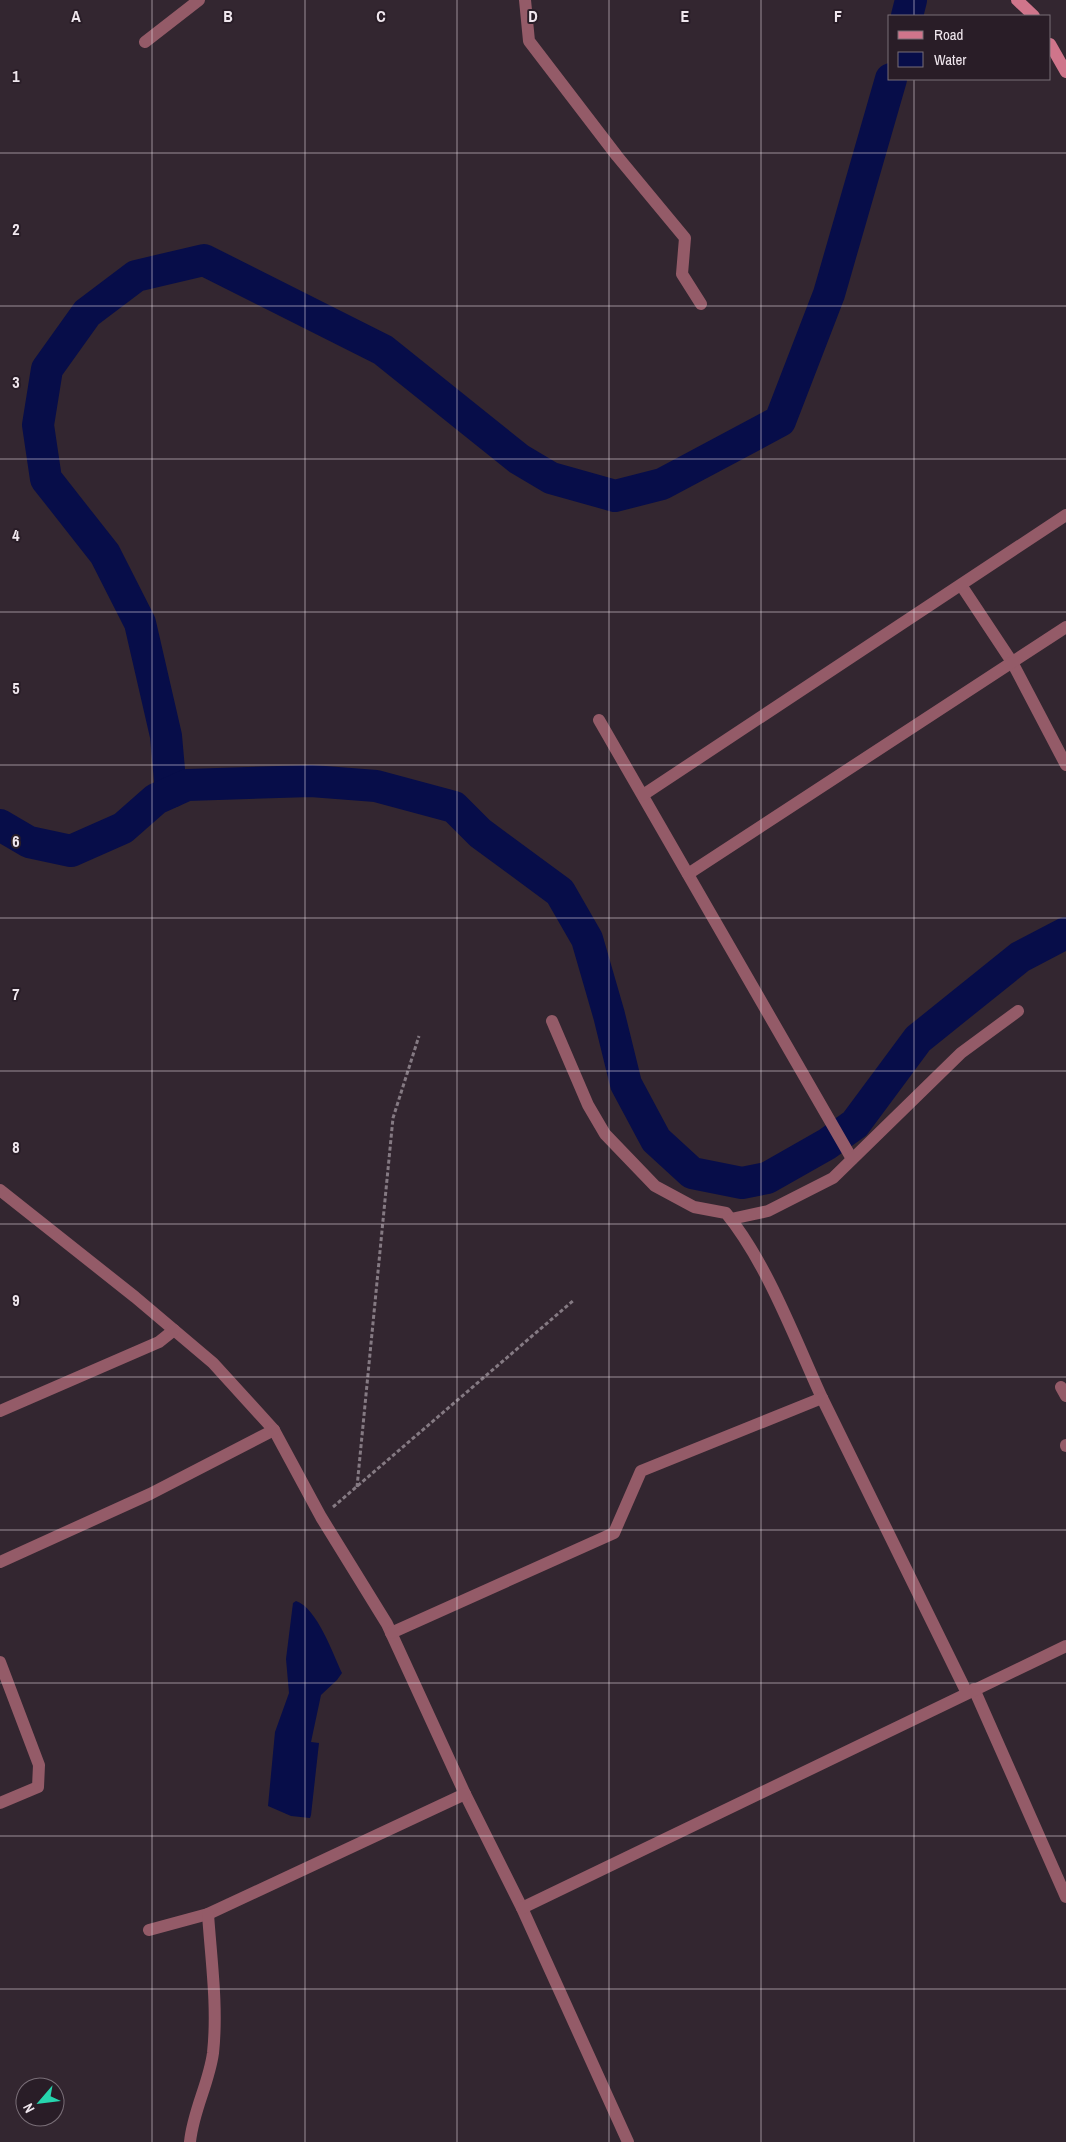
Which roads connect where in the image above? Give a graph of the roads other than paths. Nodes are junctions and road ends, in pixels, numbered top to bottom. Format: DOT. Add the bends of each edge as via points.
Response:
graph roads {
  1 [pos="199,0"];
  2 [pos="525,0"];
  3 [pos="1017,0"];
  4 [pos="1033,15"];
  5 [pos="144,42"];
  6 [pos="1051,46"];
  7 [pos="1066,72"];
  8 [pos="701,304"];
  9 [pos="1066,516"];
  10 [pos="961,586"];
  11 [pos="1066,627"];
  12 [pos="1012,662"];
  13 [pos="600,720"];
  14 [pos="1066,765"];
  15 [pos="643,795"];
  16 [pos="688,874"];
  17 [pos="1018,1011"];
  18 [pos="552,1021"];
  19 [pos="852,1159"];
  20 [pos="0,1190"];
  21 [pos="731,1219"];
  22 [pos="174,1330"];
  23 [pos="822,1398"];
  24 [pos="0,1411"];
  25 [pos="274,1430"];
  26 [pos="0,1562"];
  27 [pos="391,1633"];
  28 [pos="1066,1646"];
  29 [pos="0,1662"];
  30 [pos="970,1691"];
  31 [pos="465,1794"];
  32 [pos="0,1803"];
  33 [pos="1066,1897"];
  34 [pos="522,1908"];
  35 [pos="208,1914"];
  36 [pos="149,1930"];
  37 [pos="190,2142"];
  38 [pos="628,2142"];
  1 -- 5 [label="street"];
  2 -- 8 [label="street" via="529,41 685,238 682,274"];
  3 -- 4 [label="street"];
  6 -- 7 [label="street"];
  9 -- 10 [label="street"];
  10 -- 12 [label="street"];
  10 -- 15 [label="street"];
  11 -- 12 [label="street"];
  12 -- 14 [label="street"];
  12 -- 16 [label="street"];
  13 -- 15 [label="street"];
  15 -- 16 [label="street"];
  16 -- 19 [label="street"];
  17 -- 19 [label="street" via="961,1053"];
  18 -- 21 [label="street" via="588,1105 605,1134 655,1186 694,1207 726,1213"];
  19 -- 21 [label="street" via="833,1178 768,1211"];
  20 -- 22 [label="street"];
  21 -- 23 [label="street" via="770,1287"];
  22 -- 24 [label="street" via="159,1342"];
  22 -- 25 [label="street" via="213,1363"];
  23 -- 27 [label="street" via="641,1471 614,1533"];
  23 -- 30 [label="street"];
  25 -- 26 [label="street" via="150,1494"];
  25 -- 27 [label="street" via="321,1518"];
  27 -- 31 [label="street"];
  28 -- 30 [label="street"];
  29 -- 32 [label="street" via="39,1765 38,1787"];
  30 -- 33 [label="street"];
  30 -- 34 [label="street"];
  31 -- 34 [label="street"];
  31 -- 35 [label="street"];
  34 -- 38 [label="street"];
  35 -- 36 [label="street"];
  35 -- 37 [label="street" via="213,2045"];
}
